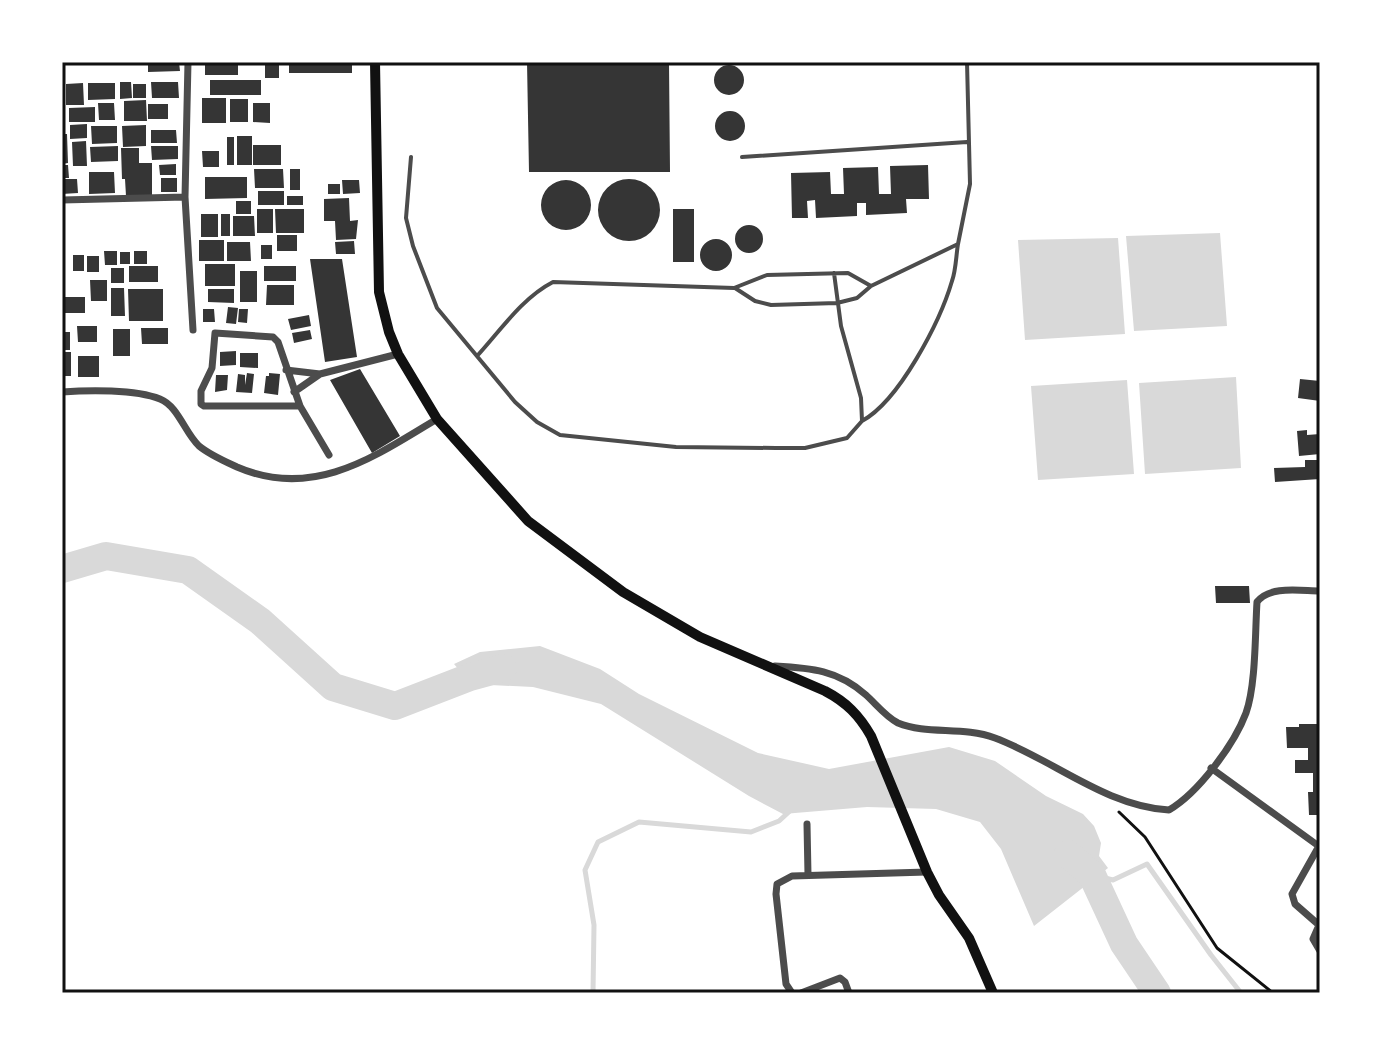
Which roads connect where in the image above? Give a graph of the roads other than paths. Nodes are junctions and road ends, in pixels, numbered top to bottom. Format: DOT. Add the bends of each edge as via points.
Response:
graph roads {
  1 [pos="188,62"];
  2 [pos="375,62"];
  3 [pos="967,62"];
  4 [pos="968,142"];
  5 [pos="411,157"];
  6 [pos="742,157"];
  7 [pos="185,197"];
  8 [pos="62,200"];
  9 [pos="958,244"];
  10 [pos="834,273"];
  11 [pos="871,286"];
  12 [pos="734,288"];
  13 [pos="837,303"];
  14 [pos="193,330"];
  15 [pos="398,354"];
  16 [pos="477,356"];
  17 [pos="286,370"];
  18 [pos="320,374"];
  19 [pos="62,392"];
  20 [pos="294,392"];
  21 [pos="300,406"];
  22 [pos="437,419"];
  23 [pos="862,421"];
  24 [pos="329,455"];
  25 [pos="1320,591"];
  26 [pos="769,666"];
  27 [pos="1211,768"];
  28 [pos="807,824"];
  29 [pos="1319,847"];
  30 [pos="927,872"];
  31 [pos="808,875"];
  32 [pos="1320,924"];
  33 [pos="1320,951"];
  34 [pos="792,993"];
  35 [pos="801,993"];
  36 [pos="849,993"];
  37 [pos="993,993"];
  1 -- 7 [label="street"];
  2 -- 15 [label="main road" via="379,292"];
  3 -- 4 [label="lane"];
  4 -- 6 [label="lane"];
  4 -- 9 [label="lane" via="970,184"];
  5 -- 16 [label="lane" via="406,218 413,246 437,308"];
  7 -- 8 [label="street"];
  7 -- 14 [label="street"];
  9 -- 11 [label="lane"];
  9 -- 23 [label="lane" via="954,278 939,321 889,400"];
  10 -- 11 [label="lane" via="848,273"];
  10 -- 12 [label="lane" via="767,275"];
  10 -- 13 [label="lane"];
  11 -- 13 [label="lane" via="857,298"];
  12 -- 13 [label="lane" via="771,305"];
  12 -- 16 [label="lane" via="553,282 537,290"];
  13 -- 23 [label="lane"];
  15 -- 18 [label="street"];
  15 -- 22 [label="main road"];
  16 -- 23 [label="lane" via="515,402 560,435 676,447 805,448 847,438"];
  17 -- 18 [label="street"];
  17 -- 20 [label="street"];
  17 -- 21 [label="street" via="273,337 215,333 201,404"];
  18 -- 20 [label="street"];
  19 -- 22 [label="street" via="98,389 161,399 199,446 252,473 277,478 326,476 374,456"];
  20 -- 21 [label="street"];
  21 -- 24 [label="street"];
  22 -- 26 [label="main road" via="518,511 576,558 700,637"];
  25 -- 27 [label="street" via="1276,591 1257,602 1246,712"];
  26 -- 27 [label="street" via="820,669 860,689 895,721 994,737 1130,804 1169,810 1189,796"];
  26 -- 30 [label="main road" via="841,700 860,717"];
  27 -- 29 [label="street"];
  28 -- 31 [label="street"];
  29 -- 32 [label="street" via="1292,894 1295,904"];
  30 -- 31 [label="street"];
  30 -- 37 [label="main road" via="969,938"];
  31 -- 34 [label="street" via="784,879 776,889 786,984"];
  32 -- 33 [label="street" via="1313,939"];
  35 -- 36 [label="street" via="840,978"];
}
